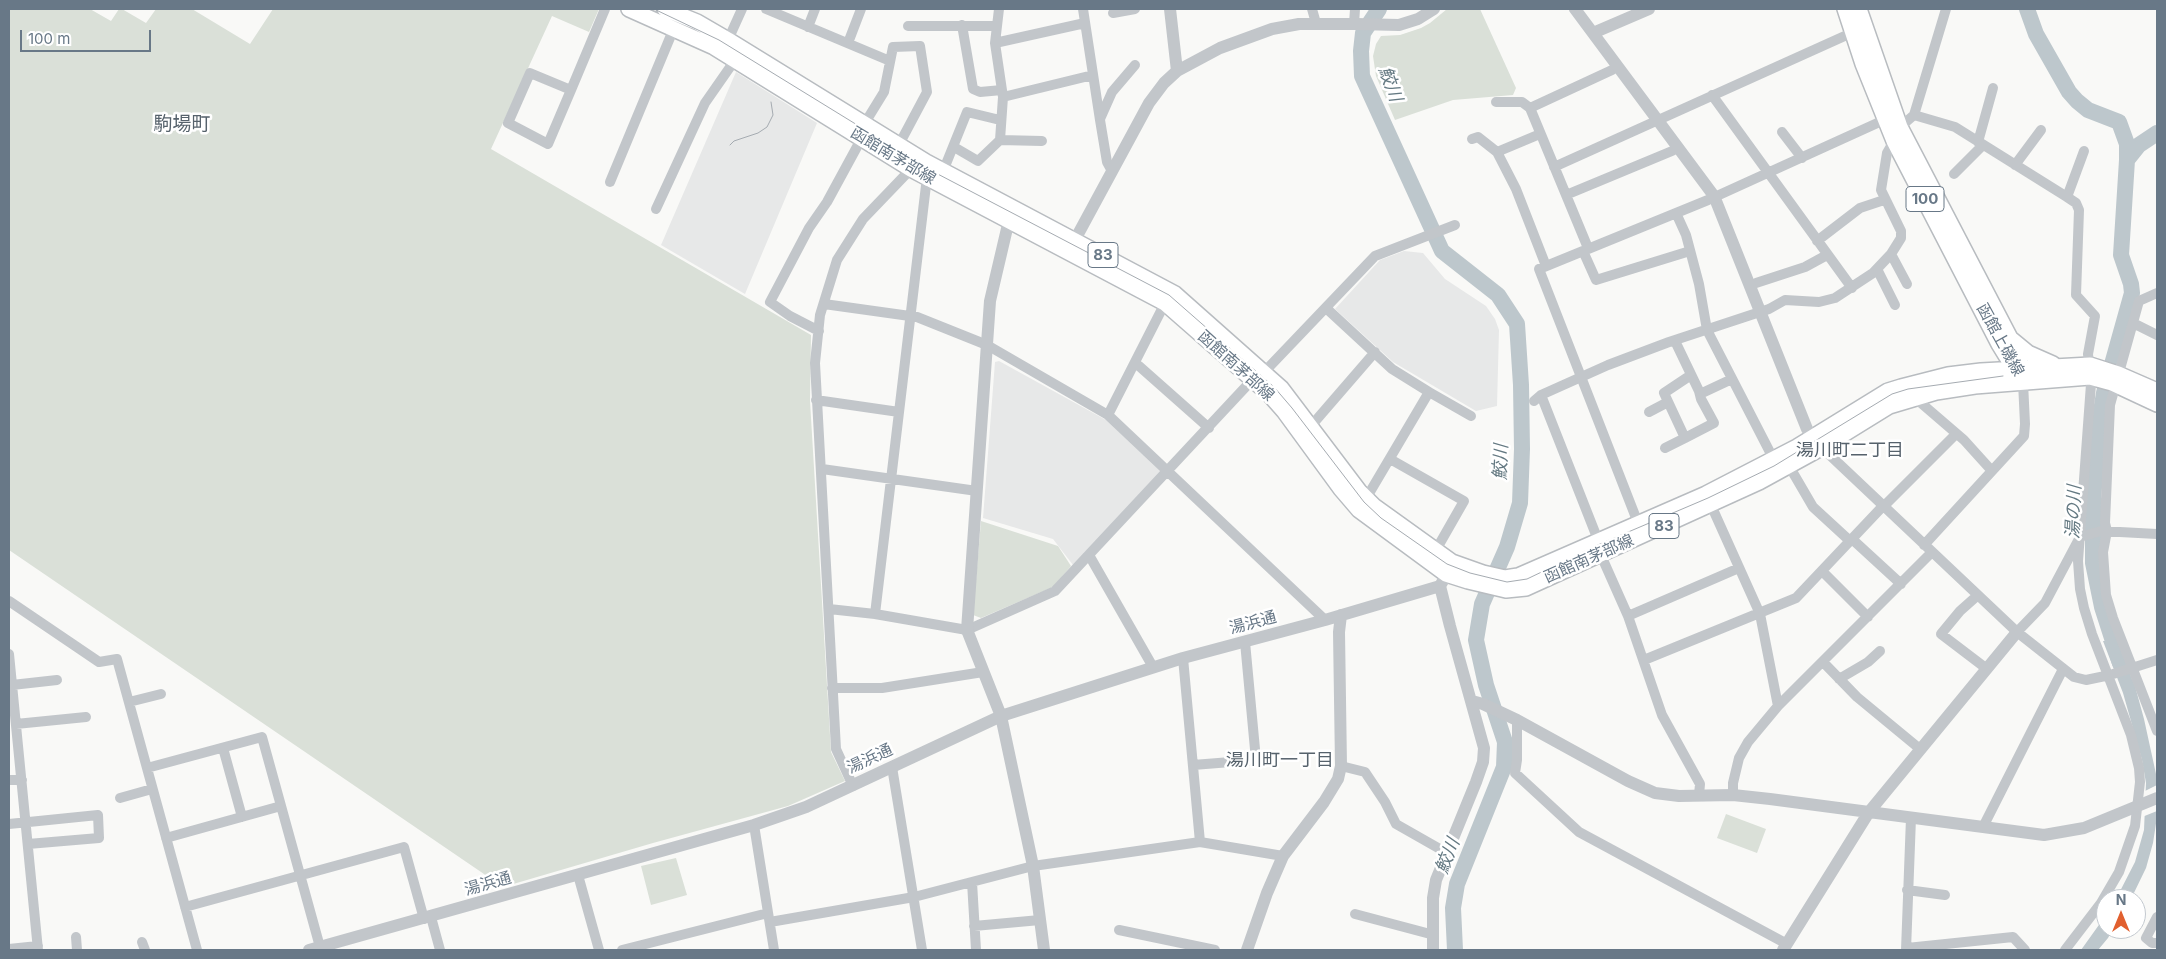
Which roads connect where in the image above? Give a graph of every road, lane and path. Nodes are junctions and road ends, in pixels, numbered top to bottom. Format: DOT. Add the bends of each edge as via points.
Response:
graph roads {
  1 [pos="605,9"];
  2 [pos="629,9"];
  3 [pos="742,9"];
  4 [pos="766,9"];
  5 [pos="815,9"];
  6 [pos="861,9"];
  7 [pos="999,9"];
  8 [pos="1083,9"];
  9 [pos="1134,9"];
  10 [pos="1170,9"];
  11 [pos="1312,9"];
  12 [pos="1355,9"];
  13 [pos="1434,9"];
  14 [pos="1575,9"];
  15 [pos="1648,9"];
  16 [pos="1845,9"];
  17 [pos="1859,9"];
  18 [pos="1946,9"];
  19 [pos="1113,12"];
  20 [pos="673,15"];
  21 [pos="1085,23"];
  22 [pos="1316,23"];
  23 [pos="1355,24"];
  24 [pos="962,25"];
  25 [pos="908,26"];
  26 [pos="997,26"];
  27 [pos="808,27"];
  28 [pos="1859,29"];
  29 [pos="1592,33"];
  30 [pos="728,40"];
  31 [pos="995,43"];
  32 [pos="848,44"];
  33 [pos="735,60"];
  34 [pos="890,61"];
  35 [pos="1135,65"];
  36 [pos="1612,70"];
  37 [pos="1177,71"];
  38 [pos="1093,75"];
  39 [pos="1993,88"];
  40 [pos="571,90"];
  41 [pos="1003,94"];
  42 [pos="1712,95"];
  43 [pos="1496,102"];
  44 [pos="1530,108"];
  45 [pos="1914,115"];
  46 [pos="868,118"];
  47 [pos="1000,120"];
  48 [pos="1100,120"];
  49 [pos="1656,120"];
  50 [pos="1884,120"];
  51 [pos="2041,130"];
  52 [pos="1782,132"];
  53 [pos="1540,134"];
  54 [pos="1897,134"];
  55 [pos="1472,138"];
  56 [pos="902,139"];
  57 [pos="1000,140"];
  58 [pos="1042,141"];
  59 [pos="1980,143"];
  60 [pos="858,145"];
  61 [pos="954,147"];
  62 [pos="1672,151"];
  63 [pos="2084,151"];
  64 [pos="1497,152"];
  65 [pos="1802,158"];
  66 [pos="2015,165"];
  67 [pos="1554,167"];
  68 [pos="911,169"];
  69 [pos="936,169"];
  70 [pos="1112,171"];
  71 [pos="1769,173"];
  72 [pos="1954,174"];
  73 [pos="610,182"];
  74 [pos="1566,195"];
  75 [pos="1714,196"];
  76 [pos="2067,197"];
  77 [pos="1884,200"];
  78 [pos="656,209"];
  79 [pos="1676,213"];
  80 [pos="1012,215"];
  81 [pos="1455,225"];
  82 [pos="1817,241"];
  83 [pos="1072,246"];
  84 [pos="1586,250"];
  85 [pos="1690,251"];
  86 [pos="1891,254"];
  87 [pos="1827,255"];
  88 [pos="1546,266"];
  89 [pos="1878,269"];
  90 [pos="1756,283"];
  91 [pos="1907,284"];
  92 [pos="1852,288"];
  93 [pos="2157,293"];
  94 [pos="1165,303"];
  95 [pos="824,304"];
  96 [pos="1895,305"];
  97 [pos="1326,308"];
  98 [pos="1761,312"];
  99 [pos="911,316"];
  100 [pos="2133,323"];
  101 [pos="1707,330"];
  102 [pos="818,331"];
  103 [pos="2157,335"];
  104 [pos="1675,341"];
  105 [pos="2005,341"];
  106 [pos="987,344"];
  107 [pos="1375,352"];
  108 [pos="2058,365"];
  109 [pos="1139,366"];
  110 [pos="1989,370"];
  111 [pos="2094,372"];
  112 [pos="2019,373"];
  113 [pos="1691,375"];
  114 [pos="1258,376"];
  115 [pos="1582,377"];
  116 [pos="1732,379"];
  117 [pos="2115,379"];
  118 [pos="2157,391"];
  119 [pos="1429,392"];
  120 [pos="1700,394"];
  121 [pos="1918,397"];
  122 [pos="816,400"];
  123 [pos="1668,402"];
  124 [pos="2157,404"];
  125 [pos="899,412"];
  126 [pos="1649,412"];
  127 [pos="1108,415"];
  128 [pos="1471,416"];
  129 [pos="1311,426"];
  130 [pos="1209,428"];
  131 [pos="1956,434"];
  132 [pos="1684,438"];
  133 [pos="1817,443"];
  134 [pos="1665,448"];
  135 [pos="1390,459"];
  136 [pos="1774,460"];
  137 [pos="822,470"];
  138 [pos="1792,470"];
  139 [pos="1168,471"];
  140 [pos="1992,471"];
  141 [pos="891,479"];
  142 [pos="977,491"];
  143 [pos="1363,504"];
  144 [pos="1885,504"];
  145 [pos="1711,505"];
  146 [pos="1638,523"];
  147 [pos="2104,531"];
  148 [pos="2157,534"];
  149 [pos="2082,536"];
  150 [pos="1851,540"];
  151 [pos="1924,544"];
  152 [pos="1599,546"];
  153 [pos="1436,550"];
  154 [pos="1932,552"];
  155 [pos="1089,556"];
  156 [pos="1739,568"];
  157 [pos="1822,571"];
  158 [pos="1446,574"];
  159 [pos="1901,584"];
  160 [pos="1978,595"];
  161 [pos="9,601"];
  162 [pos="829,609"];
  163 [pos="875,614"];
  164 [pos="1760,614"];
  165 [pos="1341,615"];
  166 [pos="1628,616"];
  167 [pos="1868,617"];
  168 [pos="1325,620"];
  169 [pos="968,630"];
  170 [pos="2017,632"];
  171 [pos="1245,642"];
  172 [pos="1880,651"];
  173 [pos="9,654"];
  174 [pos="1183,658"];
  175 [pos="1644,660"];
  176 [pos="2157,660"];
  177 [pos="1822,662"];
  178 [pos="1153,667"];
  179 [pos="2132,668"];
  180 [pos="1987,669"];
  181 [pos="2063,669"];
  182 [pos="983,672"];
  183 [pos="2112,675"];
  184 [pos="1839,679"];
  185 [pos="57,680"];
  186 [pos="12,685"];
  187 [pos="832,688"];
  188 [pos="161,694"];
  189 [pos="129,702"];
  190 [pos="1477,703"];
  191 [pos="1778,706"];
  192 [pos="1001,716"];
  193 [pos="13,717"];
  194 [pos="86,717"];
  195 [pos="1512,718"];
  196 [pos="2157,731"];
  197 [pos="222,748"];
  198 [pos="1920,750"];
  199 [pos="1193,765"];
  200 [pos="1341,766"];
  201 [pos="892,767"];
  202 [pos="147,768"];
  203 [pos="9,780"];
  204 [pos="22,780"];
  205 [pos="853,786"];
  206 [pos="152,789"];
  207 [pos="1699,795"];
  208 [pos="1733,795"];
  209 [pos="120,798"];
  210 [pos="2157,798"];
  211 [pos="2140,805"];
  212 [pos="281,806"];
  213 [pos="1869,812"];
  214 [pos="242,817"];
  215 [pos="1910,818"];
  216 [pos="26,822"];
  217 [pos="9,824"];
  218 [pos="754,825"];
  219 [pos="1983,827"];
  220 [pos="166,838"];
  221 [pos="1200,842"];
  222 [pos="28,844"];
  223 [pos="1447,853"];
  224 [pos="1283,856"];
  225 [pos="1033,866"];
  226 [pos="300,875"];
  227 [pos="578,875"];
  228 [pos="972,882"];
  229 [pos="1908,890"];
  230 [pos="1945,896"];
  231 [pos="914,897"];
  232 [pos="186,907"];
  233 [pos="1355,914"];
  234 [pos="2157,917"];
  235 [pos="428,918"];
  236 [pos="769,918"];
  237 [pos="1040,920"];
  238 [pos="974,926"];
  239 [pos="1119,930"];
  240 [pos="1434,935"];
  241 [pos="76,937"];
  242 [pos="2157,943"];
  243 [pos="1980,946"];
  244 [pos="1785,947"];
  245 [pos="38,948"];
  246 [pos="9,949"];
  247 [pos="315,949"];
  248 [pos="1906,949"];
  249 [pos="77,950"];
  250 [pos="197,950"];
  251 [pos="440,950"];
  252 [pos="598,950"];
  253 [pos="622,950"];
  254 [pos="774,950"];
  255 [pos="922,950"];
  256 [pos="976,950"];
  257 [pos="1044,950"];
  258 [pos="1215,950"];
  259 [pos="1247,950"];
  260 [pos="1433,950"];
  261 [pos="2024,950"];
  262 [pos="2065,950"];
  1 -- 40 [label="street"];
  2 -- 20 [label="main road, 函館南茅部線 / 83"];
  3 -- 30 [label="street"];
  4 -- 27 [label="street"];
  5 -- 27 [label="street"];
  6 -- 32 [label="street"];
  7 -- 26 [label="street"];
  8 -- 21 [label="street"];
  9 -- 19 [label="street"];
  10 -- 37 [label="street"];
  11 -- 22 [label="street"];
  12 -- 23 [label="street"];
  13 -- 23 [label="street" via="1410,23 1393,26"];
  14 -- 29 [label="street"];
  15 -- 29 [label="street"];
  16 -- 28 [label="main road, 函館上磯線 / 100"];
  17 -- 28 [label="main road, 函館上磯線 / 100"];
  18 -- 45 [label="street"];
  20 -- 30 [label="main road, 函館南茅部線 / 83" via="697,22"];
  20 -- 33 [label="main road, 函館南茅部線 / 83"];
  20 -- 73 [label="street"];
  21 -- 31 [label="street"];
  21 -- 38 [label="street"];
  22 -- 23 [label="street"];
  22 -- 37 [label="street" via="1259,32 1206,54"];
  24 -- 25 [label="street"];
  24 -- 26 [label="street"];
  24 -- 41 [label="street" via="973,89"];
  26 -- 31 [label="street"];
  27 -- 32 [label="street"];
  28 -- 42 [label="street"];
  28 -- 50 [label="main road, 函館上磯線 / 100"];
  28 -- 54 [label="main road, 函館上磯線 / 100"];
  29 -- 49 [label="street"];
  30 -- 69 [label="main road, 函館南茅部線 / 83"];
  31 -- 41 [label="street"];
  32 -- 34 [label="street"];
  33 -- 68 [label="main road, 函館南茅部線 / 83"];
  33 -- 78 [label="street" via="705,103"];
  34 -- 46 [label="street" via="884,92"];
  34 -- 56 [label="street" via="893,46 920,46 927,92"];
  35 -- 48 [label="street" via="1112,92"];
  36 -- 44 [label="street"];
  37 -- 70 [label="street" via="1149,103"];
  38 -- 41 [label="street"];
  38 -- 48 [label="street"];
  39 -- 59 [label="street"];
  40 -- 40 [label="street" via="530,73 508,123 548,144"];
  41 -- 47 [label="street"];
  42 -- 49 [label="street"];
  42 -- 71 [label="street"];
  43 -- 44 [label="street" via="1522,102"];
  44 -- 53 [label="street"];
  45 -- 54 [label="street"];
  45 -- 59 [label="street" via="1955,127"];
  47 -- 57 [label="street"];
  47 -- 61 [label="street" via="967,112"];
  48 -- 70 [label="street" via="1107,162"];
  49 -- 67 [label="street"];
  49 -- 75 [label="street"];
  50 -- 54 [label="main road, 函館上磯線 / 100"];
  50 -- 65 [label="street"];
  51 -- 66 [label="street"];
  52 -- 65 [label="street"];
  53 -- 64 [label="street"];
  53 -- 67 [label="street"];
  54 -- 77 [label="street" via="1887,153 1881,187"];
  54 -- 105 [label="main road, 函館上磯線 / 100"];
  55 -- 64 [label="street" via="1478,137"];
  57 -- 58 [label="street"];
  57 -- 61 [label="street" via="978,162"];
  59 -- 66 [label="street"];
  59 -- 72 [label="street"];
  60 -- 102 [label="street" via="770,302"];
  61 -- 69 [label="street"];
  62 -- 74 [label="street"];
  63 -- 76 [label="street"];
  64 -- 88 [label="street" via="1516,189"];
  65 -- 71 [label="street"];
  66 -- 76 [label="street"];
  67 -- 74 [label="street"];
  68 -- 69 [label="main road, 函館南茅部線 / 83"];
  68 -- 95 [label="street" via="863,219 849,239 837,260"];
  69 -- 80 [label="main road, 函館南茅部線 / 83"];
  69 -- 99 [label="street"];
  70 -- 83 [label="street"];
  71 -- 75 [label="street"];
  71 -- 82 [label="street"];
  74 -- 84 [label="street"];
  75 -- 79 [label="street"];
  75 -- 98 [label="street"];
  76 -- 111 [label="street" via="2076,203 2079,210 2076,296 2095,316 2088,354"];
  77 -- 82 [label="street" via="1860,208"];
  77 -- 86 [label="street" via="1901,234"];
  79 -- 84 [label="street"];
  79 -- 85 [label="street"];
  80 -- 83 [label="main road, 函館南茅部線 / 83"];
  80 -- 106 [label="street" via="990,302"];
  81 -- 97 [label="street" via="1375,256"];
  82 -- 87 [label="street"];
  83 -- 94 [label="main road, 函館南茅部線 / 83"];
  83 -- 114 [label="main road, 函館南茅部線 / 83" via="1174,294"];
  84 -- 85 [label="street" via="1596,280"];
  84 -- 88 [label="street"];
  85 -- 101 [label="street" via="1705,308"];
  86 -- 89 [label="street"];
  86 -- 91 [label="street"];
  87 -- 90 [label="street"];
  87 -- 92 [label="street"];
  88 -- 115 [label="street" via="1539,269"];
  89 -- 92 [label="street"];
  89 -- 96 [label="street"];
  92 -- 98 [label="street" via="1835,298 1819,302 1789,299"];
  93 -- 100 [label="street" via="2139,301"];
  94 -- 114 [label="main road, 函館南茅部線 / 83"];
  94 -- 127 [label="street"];
  95 -- 99 [label="street"];
  95 -- 102 [label="street"];
  97 -- 107 [label="street"];
  97 -- 114 [label="street"];
  98 -- 101 [label="street"];
  98 -- 133 [label="street" via="1808,429"];
  99 -- 106 [label="street"];
  99 -- 125 [label="street"];
  100 -- 103 [label="street"];
  100 -- 117 [label="street"];
  101 -- 104 [label="street"];
  101 -- 116 [label="street"];
  102 -- 122 [label="street"];
  104 -- 113 [label="street"];
  104 -- 115 [label="street"];
  105 -- 108 [label="main road" via="2045,362"];
  105 -- 110 [label="main road"];
  105 -- 112 [label="main road, 函館上磯線 / 100"];
  106 -- 127 [label="street"];
  106 -- 142 [label="street"];
  107 -- 119 [label="street" via="1392,369"];
  107 -- 129 [label="street"];
  108 -- 111 [label="main road, 83"];
  108 -- 112 [label="main road, 83"];
  109 -- 130 [label="street"];
  110 -- 112 [label="main road, 83"];
  110 -- 133 [label="main road, 83" via="1948,375 1888,391"];
  111 -- 112 [label="main road, 83"];
  111 -- 117 [label="main road, 83"];
  111 -- 149 [label="street"];
  112 -- 121 [label="main road, 83"];
  112 -- 140 [label="street" via="2026,424 2024,436"];
  113 -- 120 [label="street"];
  113 -- 123 [label="street" via="1664,392"];
  114 -- 129 [label="main road, 函館南茅部線 / 83" via="1281,388"];
  114 -- 130 [label="street"];
  114 -- 143 [label="main road, 函館南茅部線 / 83" via="1341,489"];
  115 -- 146 [label="street"];
  115 -- 152 [label="street" via="1538,398"];
  116 -- 120 [label="street"];
  116 -- 136 [label="street"];
  117 -- 118 [label="main road, 83"];
  117 -- 124 [label="main road, 83"];
  117 -- 147 [label="street" via="2110,405"];
  119 -- 128 [label="street"];
  119 -- 135 [label="street"];
  120 -- 132 [label="street" via="1714,423"];
  121 -- 131 [label="street"];
  121 -- 133 [label="main road, 83" via="1889,406"];
  122 -- 125 [label="street"];
  122 -- 137 [label="street"];
  123 -- 126 [label="street"];
  123 -- 132 [label="street"];
  125 -- 141 [label="street"];
  127 -- 139 [label="street"];
  129 -- 143 [label="main road, 函館南茅部線 / 83"];
  130 -- 139 [label="street"];
  131 -- 140 [label="street"];
  131 -- 144 [label="street"];
  132 -- 134 [label="street"];
  133 -- 136 [label="main road, 函館南茅部線 / 83"];
  133 -- 144 [label="street"];
  133 -- 145 [label="main road, 函館南茅部線 / 83" via="1759,482"];
  135 -- 143 [label="street"];
  135 -- 153 [label="street" via="1464,501"];
  136 -- 146 [label="main road, 函館南茅部線 / 83"];
  137 -- 141 [label="street"];
  137 -- 162 [label="street"];
  138 -- 150 [label="street" via="1813,507"];
  139 -- 155 [label="street"];
  139 -- 168 [label="street"];
  140 -- 151 [label="street"];
  141 -- 142 [label="street"];
  141 -- 163 [label="street"];
  142 -- 169 [label="street"];
  143 -- 153 [label="main road, 函館南茅部線 / 83" via="1374,506"];
  143 -- 158 [label="main road, 函館南茅部線 / 83"];
  144 -- 150 [label="street"];
  144 -- 151 [label="street"];
  145 -- 152 [label="main road, 函館南茅部線 / 83"];
  145 -- 156 [label="street"];
  146 -- 152 [label="main road, 函館南茅部線 / 83"];
  147 -- 148 [label="street"];
  147 -- 149 [label="street"];
  147 -- 179 [label="street" via="2106,596"];
  149 -- 170 [label="street" via="2045,603"];
  149 -- 183 [label="street" via="2078,561 2082,600 2092,634"];
  150 -- 157 [label="street"];
  150 -- 159 [label="street"];
  151 -- 154 [label="street"];
  152 -- 158 [label="main road, 函館南茅部線 / 83" via="1517,590 1482,578"];
  152 -- 166 [label="street"];
  153 -- 158 [label="main road, 函館南茅部線 / 83"];
  154 -- 159 [label="street"];
  154 -- 160 [label="street"];
  155 -- 169 [label="street" via="1055,591"];
  155 -- 178 [label="street"];
  156 -- 164 [label="street"];
  156 -- 166 [label="street"];
  157 -- 164 [label="street" via="1796,598"];
  157 -- 167 [label="street"];
  158 -- 165 [label="street, 湯浜通"];
  158 -- 190 [label="street"];
  159 -- 167 [label="street"];
  160 -- 170 [label="street"];
  160 -- 180 [label="street" via="1941,634"];
  161 -- 189 [label="street" via="99,662 117,659"];
  162 -- 163 [label="street"];
  162 -- 187 [label="street"];
  163 -- 169 [label="street"];
  164 -- 175 [label="street"];
  164 -- 191 [label="street"];
  165 -- 168 [label="street, 湯浜通"];
  165 -- 200 [label="street"];
  166 -- 175 [label="street"];
  167 -- 177 [label="street"];
  168 -- 171 [label="street, 湯浜通"];
  169 -- 182 [label="street"];
  170 -- 180 [label="street"];
  170 -- 181 [label="street"];
  171 -- 174 [label="street, 湯浜通"];
  171 -- 199 [label="street" via="1256,760"];
  172 -- 184 [label="street"];
  173 -- 186 [label="street"];
  174 -- 178 [label="street, 湯浜通"];
  174 -- 199 [label="street"];
  175 -- 207 [label="street" via="1662,715 1700,784"];
  176 -- 179 [label="street"];
  177 -- 184 [label="street"];
  177 -- 191 [label="street"];
  178 -- 192 [label="street, 湯浜通"];
  179 -- 183 [label="street"];
  179 -- 196 [label="street"];
  180 -- 198 [label="street"];
  181 -- 183 [label="street" via="2080,679"];
  181 -- 219 [label="street"];
  182 -- 187 [label="street" via="882,688"];
  182 -- 192 [label="street"];
  183 -- 211 [label="street" via="2139,768"];
  184 -- 198 [label="street"];
  185 -- 186 [label="street"];
  186 -- 193 [label="street"];
  187 -- 205 [label="street" via="836,749"];
  188 -- 189 [label="street"];
  189 -- 202 [label="street"];
  190 -- 195 [label="street"];
  190 -- 223 [label="street" via="1483,762"];
  191 -- 208 [label="street" via="1739,758"];
  192 -- 201 [label="street, 湯浜通"];
  192 -- 225 [label="street"];
  193 -- 194 [label="street"];
  193 -- 204 [label="street"];
  195 -- 207 [label="street" via="1655,793"];
  195 -- 244 [label="street" via="1517,760 1515,773 1579,832"];
  197 -- 202 [label="street"];
  197 -- 212 [label="street" via="262,737"];
  197 -- 214 [label="street"];
  198 -- 213 [label="street"];
  199 -- 221 [label="street"];
  200 -- 223 [label="street" via="1364,772 1396,824"];
  200 -- 224 [label="street" via="1332,792"];
  201 -- 205 [label="street, 湯浜通"];
  201 -- 231 [label="street"];
  202 -- 206 [label="street"];
  203 -- 204 [label="street"];
  204 -- 216 [label="street"];
  205 -- 218 [label="street, 湯浜通"];
  206 -- 209 [label="street"];
  206 -- 220 [label="street"];
  207 -- 208 [label="street"];
  208 -- 213 [label="street"];
  210 -- 211 [label="street"];
  211 -- 219 [label="street" via="2066,833 2044,835"];
  211 -- 262 [label="street" via="2119,872 2101,903"];
  212 -- 214 [label="street"];
  212 -- 226 [label="street"];
  213 -- 215 [label="street"];
  213 -- 244 [label="street"];
  214 -- 220 [label="street"];
  215 -- 219 [label="street"];
  215 -- 229 [label="street"];
  216 -- 217 [label="street"];
  216 -- 222 [label="street"];
  216 -- 222 [label="street" via="98,816 99,838"];
  218 -- 227 [label="street, 湯浜通"];
  218 -- 236 [label="street"];
  220 -- 232 [label="street"];
  221 -- 224 [label="street"];
  221 -- 225 [label="street"];
  222 -- 245 [label="street"];
  223 -- 240 [label="street" via="1435,888"];
  224 -- 259 [label="street"];
  225 -- 228 [label="street"];
  225 -- 237 [label="street"];
  226 -- 232 [label="street"];
  226 -- 235 [label="street" via="404,847"];
  226 -- 247 [label="street"];
  227 -- 235 [label="street, 湯浜通"];
  227 -- 252 [label="street"];
  228 -- 231 [label="street"];
  228 -- 238 [label="street"];
  229 -- 230 [label="street"];
  229 -- 248 [label="street"];
  231 -- 236 [label="street"];
  231 -- 255 [label="street"];
  232 -- 250 [label="street"];
  233 -- 240 [label="street"];
  234 -- 242 [label="street" via="2146,938"];
  235 -- 247 [label="street, 湯浜通"];
  235 -- 251 [label="street"];
  236 -- 253 [label="street"];
  236 -- 254 [label="street"];
  237 -- 238 [label="street"];
  237 -- 257 [label="street"];
  238 -- 256 [label="street"];
  239 -- 258 [label="street"];
  240 -- 260 [label="street"];
  241 -- 249 [label="street"];
  243 -- 248 [label="street"];
  243 -- 261 [label="street" via="2013,937"];
  245 -- 246 [label="street"];
}
